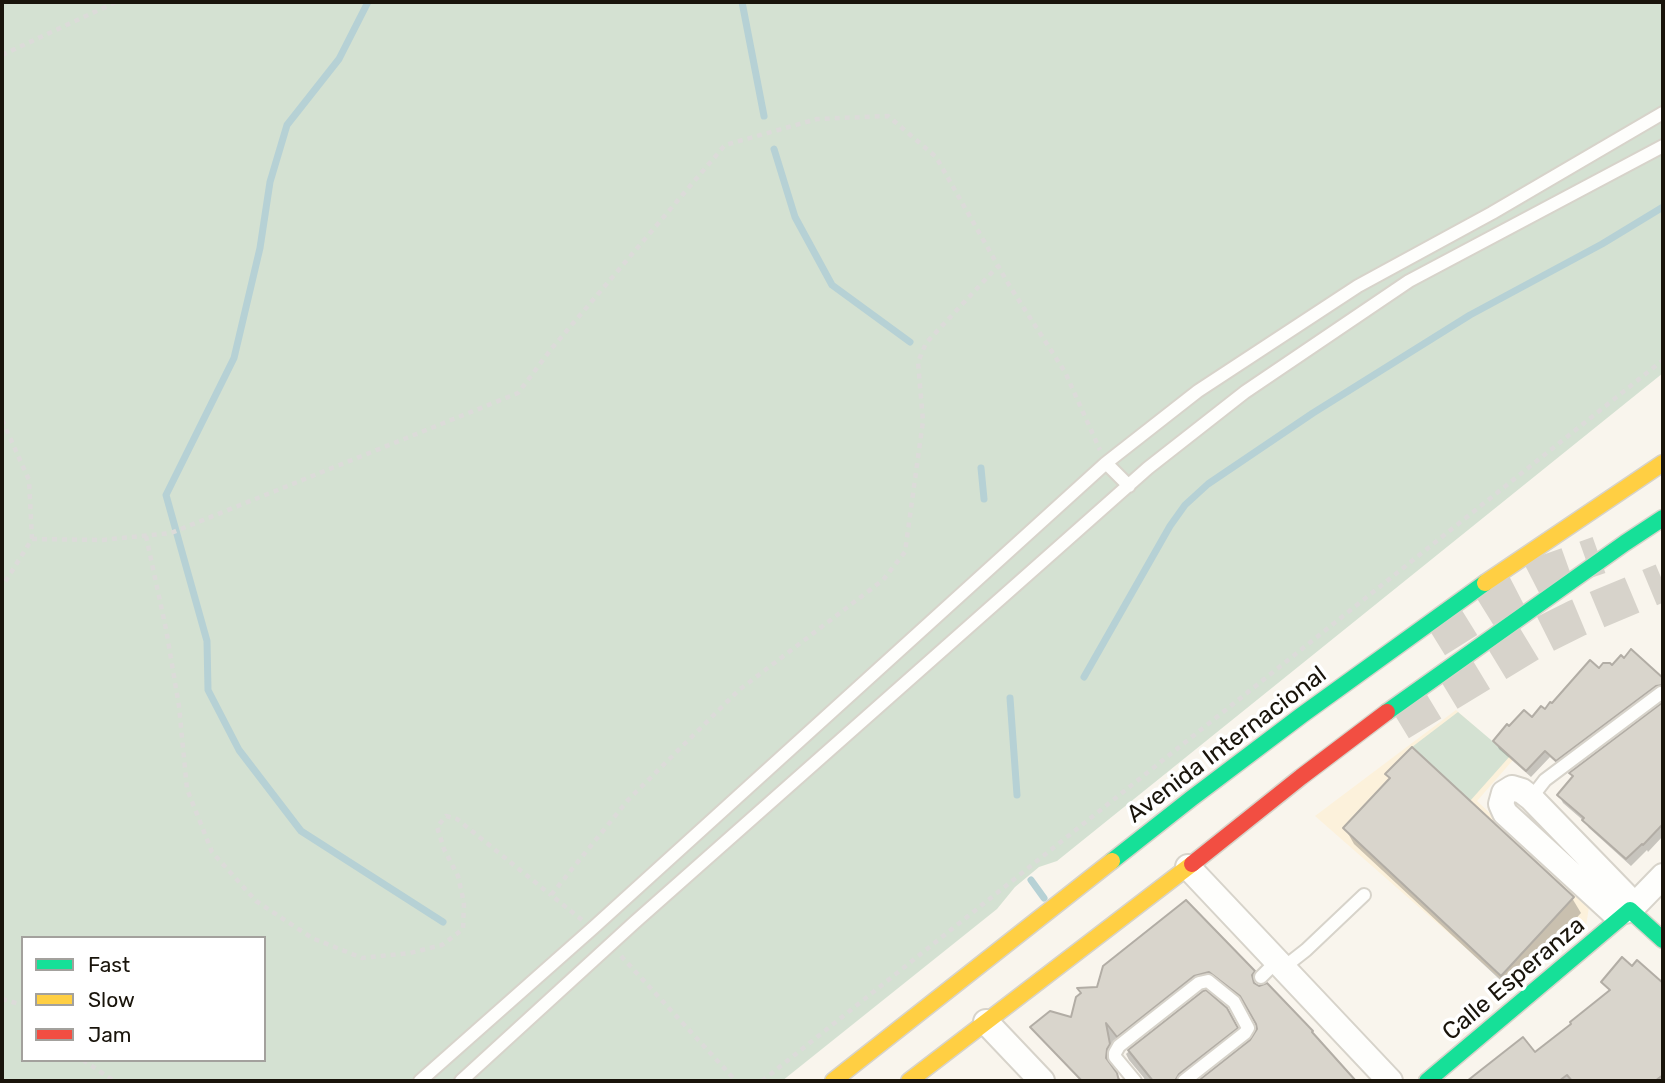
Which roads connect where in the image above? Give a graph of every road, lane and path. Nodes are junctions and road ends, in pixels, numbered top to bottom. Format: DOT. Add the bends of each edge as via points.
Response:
graph roads {
  1 [pos="116,2"];
  2 [pos="2,55"];
  3 [pos="1663,113"];
  4 [pos="1663,146"];
  5 [pos="998,266"];
  6 [pos="1663,360"];
  7 [pos="2,420"];
  8 [pos="1106,463"];
  9 [pos="1663,463"];
  10 [pos="1129,486"];
  11 [pos="1663,518"];
  12 [pos="146,536"];
  13 [pos="32,539"];
  14 [pos="2,587"];
  15 [pos="1661,693"];
  16 [pos="1531,798"];
  17 [pos="1188,867"];
  18 [pos="1663,876"];
  19 [pos="551,895"];
  20 [pos="1364,895"];
  21 [pos="1630,910"];
  22 [pos="593,928"];
  23 [pos="1663,940"];
  24 [pos="611,945"];
  25 [pos="1274,969"];
  26 [pos="2,999"];
  27 [pos="21,1004"];
  28 [pos="985,1022"];
  29 [pos="86,1062"];
  30 [pos="114,1081"];
  31 [pos="421,1081"];
  32 [pos="461,1081"];
  33 [pos="736,1081"];
  34 [pos="762,1081"];
  35 [pos="833,1081"];
  36 [pos="909,1081"];
  37 [pos="1042,1081"];
  38 [pos="1135,1081"];
  39 [pos="1184,1081"];
  40 [pos="1390,1081"];
  41 [pos="1427,1081"];
  1 -- 2 [label="path"];
  3 -- 8 [label="lane" via="1357,286 1198,391"];
  4 -- 10 [label="lane" via="1409,281 1244,392"];
  5 -- 8 [label="path" via="1065,372"];
  5 -- 12 [label="path" via="936,157 888,116 817,119 725,145 518,393 171,533"];
  5 -- 19 [label="path" via="926,343 918,362 923,421 905,552 883,580 738,690 628,800"];
  6 -- 34 [label="path"];
  7 -- 13 [label="path" via="29,480"];
  8 -- 10 [label="lane"];
  8 -- 22 [label="lane"];
  9 -- 35 [label="main road, Avenida Internacional" via="1302,715"];
  10 -- 24 [label="lane"];
  11 -- 17 [label="main road" via="1403,700"];
  12 -- 13 [label="path"];
  12 -- 19 [label="path" via="179,706 187,789 212,852 256,901 312,938 362,958 442,945 463,929 464,903 437,827 446,816 457,819"];
  13 -- 14 [label="path"];
  15 -- 16 [label="lane" via="1545,780"];
  16 -- 21 [label="street" via="1512,788 1504,793 1501,804 1505,813 1614,913"];
  17 -- 25 [label="street"];
  17 -- 28 [label="main road"];
  18 -- 21 [label="street"];
  19 -- 22 [label="path"];
  20 -- 25 [label="lane" via="1306,950"];
  21 -- 23 [label="main road"];
  21 -- 41 [label="main road, Calle Esperanza"];
  22 -- 31 [label="lane"];
  24 -- 32 [label="lane"];
  24 -- 33 [label="path"];
  25 -- 40 [label="street"];
  26 -- 27 [label="path"];
  28 -- 36 [label="main road"];
  28 -- 37 [label="street"];
  29 -- 30 [label="path"];
  38 -- 39 [label="lane" via="1115,1057 1119,1046 1199,983 1208,981 1237,999 1248,1027"];
}
